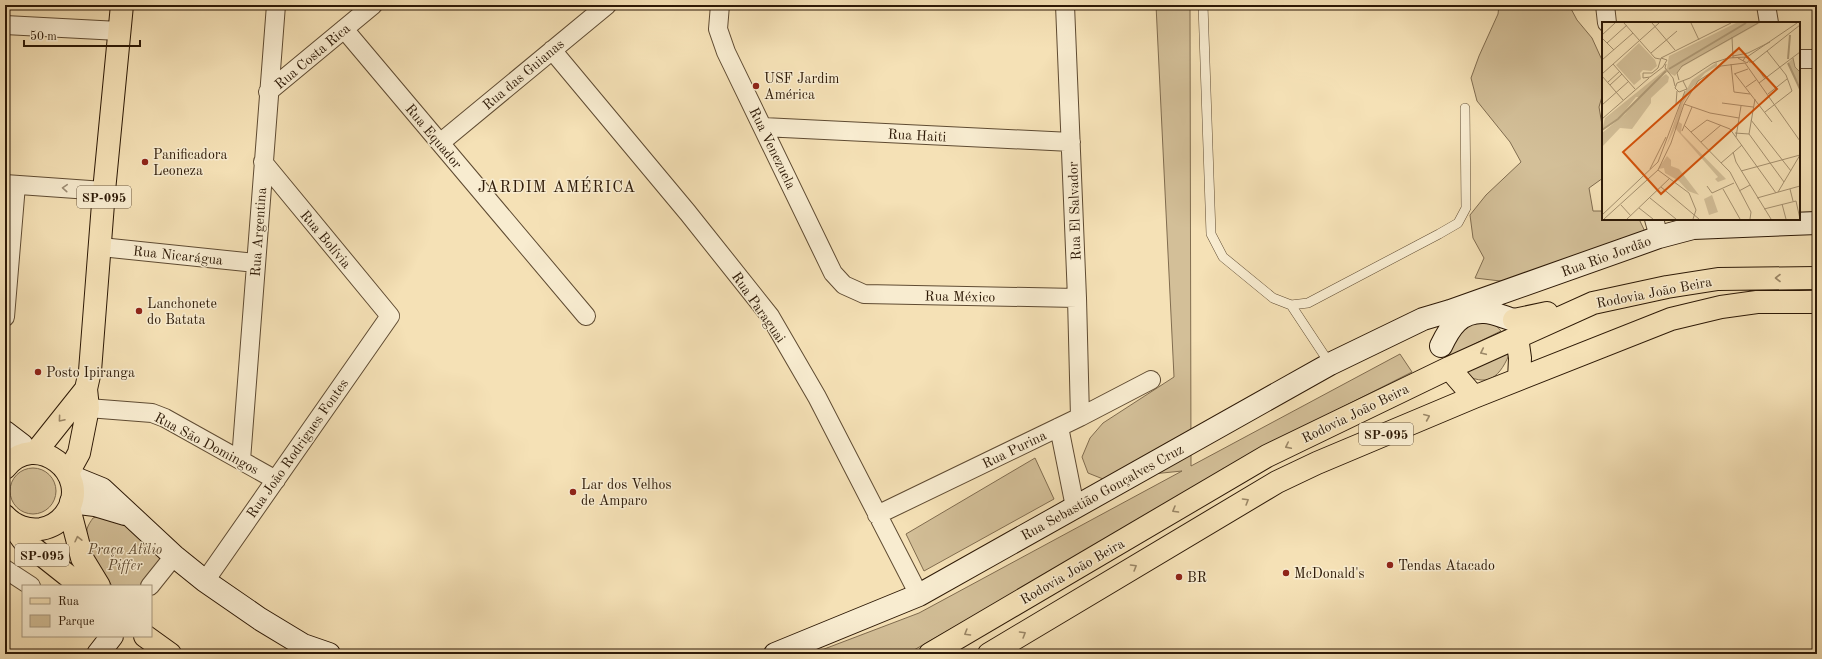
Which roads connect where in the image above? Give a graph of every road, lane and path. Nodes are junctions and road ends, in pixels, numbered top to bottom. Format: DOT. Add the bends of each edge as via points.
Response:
graph roads {
  1 [pos="122,5"];
  2 [pos="276,5"];
  3 [pos="373,5"];
  4 [pos="607,5"];
  5 [pos="720,5"];
  6 [pos="1065,5"];
  7 [pos="1203,5"];
  8 [pos="1605,5"];
  9 [pos="1766,5"];
  10 [pos="1607,22"];
  11 [pos="1769,22"];
  12 [pos="5,25"];
  13 [pos="344,29"];
  14 [pos="119,31"];
  15 [pos="552,50"];
  16 [pos="1800,59"];
  17 [pos="1817,59"];
  18 [pos="268,92"];
  19 [pos="1465,108"];
  20 [pos="763,127"];
  21 [pos="1071,142"];
  22 [pos="440,143"];
  23 [pos="263,162"];
  24 [pos="10,184"];
  25 [pos="104,191"];
  26 [pos="1817,223"];
  27 [pos="1656,228"];
  28 [pos="101,247"];
  29 [pos="256,263"];
  30 [pos="1817,278"];
  31 [pos="844,286"];
  32 [pos="1516,287"];
  33 [pos="1077,298"];
  34 [pos="1817,302"];
  35 [pos="1291,305"];
  36 [pos="390,316"];
  37 [pos="586,316"];
  38 [pos="5,317"];
  39 [pos="1423,319"];
  40 [pos="1515,328"];
  41 [pos="1441,346"];
  42 [pos="1330,364"];
  43 [pos="1449,368"];
  44 [pos="1519,379"];
  45 [pos="1151,380"];
  46 [pos="1474,397"];
  47 [pos="87,398"];
  48 [pos="1080,417"];
  49 [pos="1059,427"];
  50 [pos="5,432"];
  51 [pos="31,453"];
  52 [pos="241,460"];
  53 [pos="5,468"];
  54 [pos="69,475"];
  55 [pos="276,480"];
  56 [pos="70,505"];
  57 [pos="1076,507"];
  58 [pos="877,515"];
  59 [pos="130,516"];
  60 [pos="6,518"];
  61 [pos="174,556"];
  62 [pos="5,569"];
  63 [pos="205,581"];
  64 [pos="29,585"];
  65 [pos="80,585"];
  66 [pos="99,585"];
  67 [pos="151,585"];
  68 [pos="919,595"];
  69 [pos="111,637"];
  70 [pos="146,637"];
  71 [pos="98,654"];
  72 [pos="170,654"];
  73 [pos="329,654"];
  74 [pos="775,654"];
  75 [pos="930,654"];
  76 [pos="989,654"];
  1 -- 14 [label="main road, SP-095"];
  2 -- 18 [label="street, Rua Argentina"];
  3 -- 13 [label="street, Rua Costa Rica"];
  4 -- 15 [label="street, Rua das Guianas"];
  5 -- 20 [label="street, Rua Venezuela" via="718,29 726,52"];
  6 -- 21 [label="street, Rua El Salvador"];
  7 -- 35 [label="lane" via="1211,234 1223,256 1273,298"];
  8 -- 10 [label="street"];
  9 -- 11 [label="street"];
  12 -- 14 [label="street"];
  13 -- 18 [label="street, Rua Costa Rica"];
  13 -- 22 [label="street, Rua Equador"];
  14 -- 25 [label="main road, SP-095"];
  15 -- 22 [label="street, Rua das Guianas"];
  15 -- 58 [label="street, Rua Paraguai" via="770,316 817,397"];
  16 -- 17 [label="street"];
  18 -- 23 [label="street, Rua Argentina"];
  19 -- 35 [label="lane" via="1466,208 1458,223 1308,303"];
  20 -- 21 [label="street, Rua Haiti"];
  20 -- 31 [label="street, Rua Venezuela" via="833,273"];
  21 -- 33 [label="street, Rua El Salvador"];
  22 -- 37 [label="street, Rua Equador"];
  23 -- 29 [label="street, Rua Argentina"];
  23 -- 36 [label="street, Rua Bolívia"];
  25 -- 24 [label="street, one-way"];
  24 -- 38 [label="street"];
  25 -- 28 [label="main road, SP-095"];
  26 -- 27 [label="street, Rua Rio Jordão"];
  27 -- 32 [label="street, Rua Rio Jordão"];
  28 -- 29 [label="street, Rua Nicarágua"];
  28 -- 47 [label="main road, SP-095"];
  29 -- 52 [label="street, Rua Argentina"];
  30 -- 40 [label="main road, Rodovia João Beira / SP-095, one-way" via="1718,279 1667,287 1593,303"];
  31 -- 33 [label="street, Rua México" via="864,294"];
  32 -- 39 [label="street, Rua Rio Jordão"];
  32 -- 40 [label="street"];
  33 -- 48 [label="street, Rua El Salvador"];
  34 -- 44 [label="main road, Rodovia João Beira / SP-095" via="1757,302 1721,307 1671,319"];
  35 -- 42 [label="lane"];
  36 -- 55 [label="street, Rua João Rodrigues Fontes"];
  39 -- 41 [label="street"];
  39 -- 42 [label="street, Rua Sebastião Gonçalves Cruz"];
  40 -- 41 [label="street" via="1484,312 1463,316 1448,331"];
  40 -- 43 [label="main road, Rodovia João Beira / SP-095, one-way"];
  40 -- 44 [label="main road" via="1520,358"];
  41 -- 43 [label="street"];
  42 -- 57 [label="street, Rua Sebastião Gonçalves Cruz"];
  43 -- 46 [label="main road"];
  43 -- 75 [label="main road, Rodovia João Beira / SP-095, one-way" via="1267,456"];
  44 -- 46 [label="main road, Rodovia João Beira / SP-095"];
  45 -- 48 [label="street, Rua Purina"];
  76 -- 46 [label="main road, Rodovia João Beira / SP-095, one-way" via="1277,482 1317,462"];
  47 -- 51 [label="main road, SP-095, one-way"];
  47 -- 52 [label="street, Rua São Domingos" via="165,418"];
  47 -- 54 [label="main road, SP-095" via="79,453"];
  48 -- 49 [label="street, Rua Purina"];
  49 -- 57 [label="street"];
  49 -- 58 [label="street, Rua Purina"];
  50 -- 51 [label="street"];
  51 -- 53 [label="main road, SP-095" via="10,461"];
  51 -- 54 [label="main road" via="48,455 60,462"];
  52 -- 55 [label="street, Rua São Domingos"];
  54 -- 56 [label="main road, SP-095" via="73,489"];
  54 -- 59 [label="street" via="102,489"];
  55 -- 63 [label="street, Rua João Rodrigues Fontes"];
  56 -- 59 [label="street" via="95,505"];
  56 -- 60 [label="main road, SP-095" via="61,520 49,527 34,530 20,527"];
  66 -- 56 [label="main road, SP-095, one-way" via="82,558"];
  57 -- 68 [label="street, Rua Sebastião Gonçalves Cruz"];
  58 -- 68 [label="street, Rua Paraguai"];
  59 -- 61 [label="street"];
  60 -- 65 [label="main road, SP-095" via="24,540"];
  61 -- 63 [label="street"];
  61 -- 67 [label="street"];
  62 -- 64 [label="street"];
  63 -- 73 [label="street" via="302,645"];
  68 -- 74 [label="street, Rua Sebastião Gonçalves Cruz"];
  69 -- 71 [label="street"];
  70 -- 72 [label="main road"];
}
